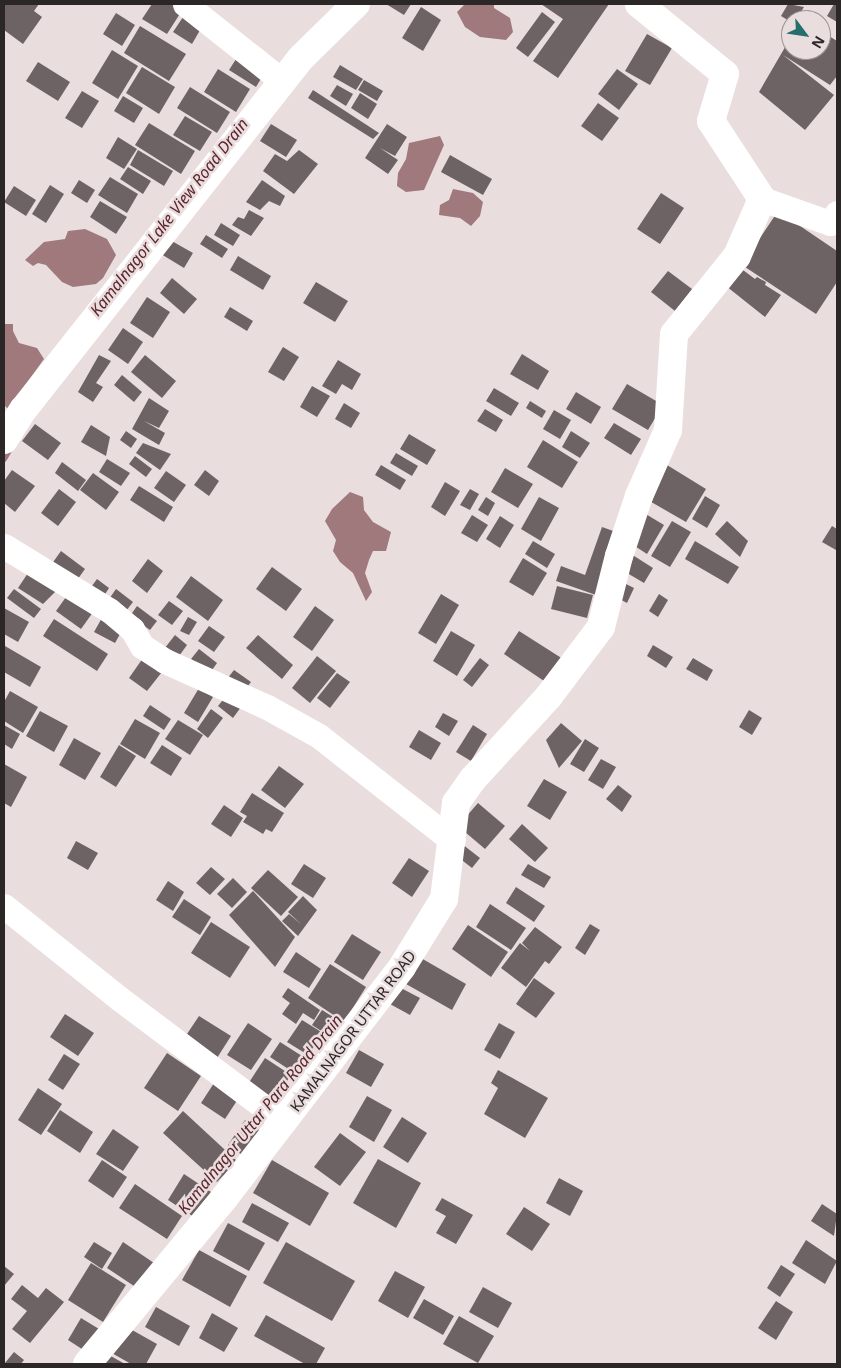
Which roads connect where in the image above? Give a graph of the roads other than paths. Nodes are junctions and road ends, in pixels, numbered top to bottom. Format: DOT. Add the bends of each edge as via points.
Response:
graph roads {
  1 [pos="185,4"];
  2 [pos="356,4"];
  3 [pos="640,4"];
  4 [pos="282,81"];
  5 [pos="762,199"];
  6 [pos="837,213"];
  7 [pos="4,440"];
  8 [pos="4,546"];
  9 [pos="453,841"];
  10 [pos="4,906"];
  11 [pos="284,1122"];
  12 [pos="87,1364"];
  1 -- 4 [label="street"];
  2 -- 4 [label="street"];
  3 -- 5 [label="street" via="725,74 711,122"];
  4 -- 7 [label="street" via="23,410"];
  5 -- 6 [label="street" via="830,223"];
  5 -- 9 [label="street, KAMALNAGOR UTTAR ROAD" via="736,256 674,334 668,430 636,504 601,627 550,696 456,803"];
  8 -- 9 [label="street" via="109,610 132,629 142,646 165,661 267,707 319,736"];
  9 -- 11 [label="street, KAMALNAGOR UTTAR ROAD" via="444,899 431,924"];
  10 -- 11 [label="street" via="120,999"];
  11 -- 12 [label="street, KAMALNAGOR UTTAR ROAD"];
}
